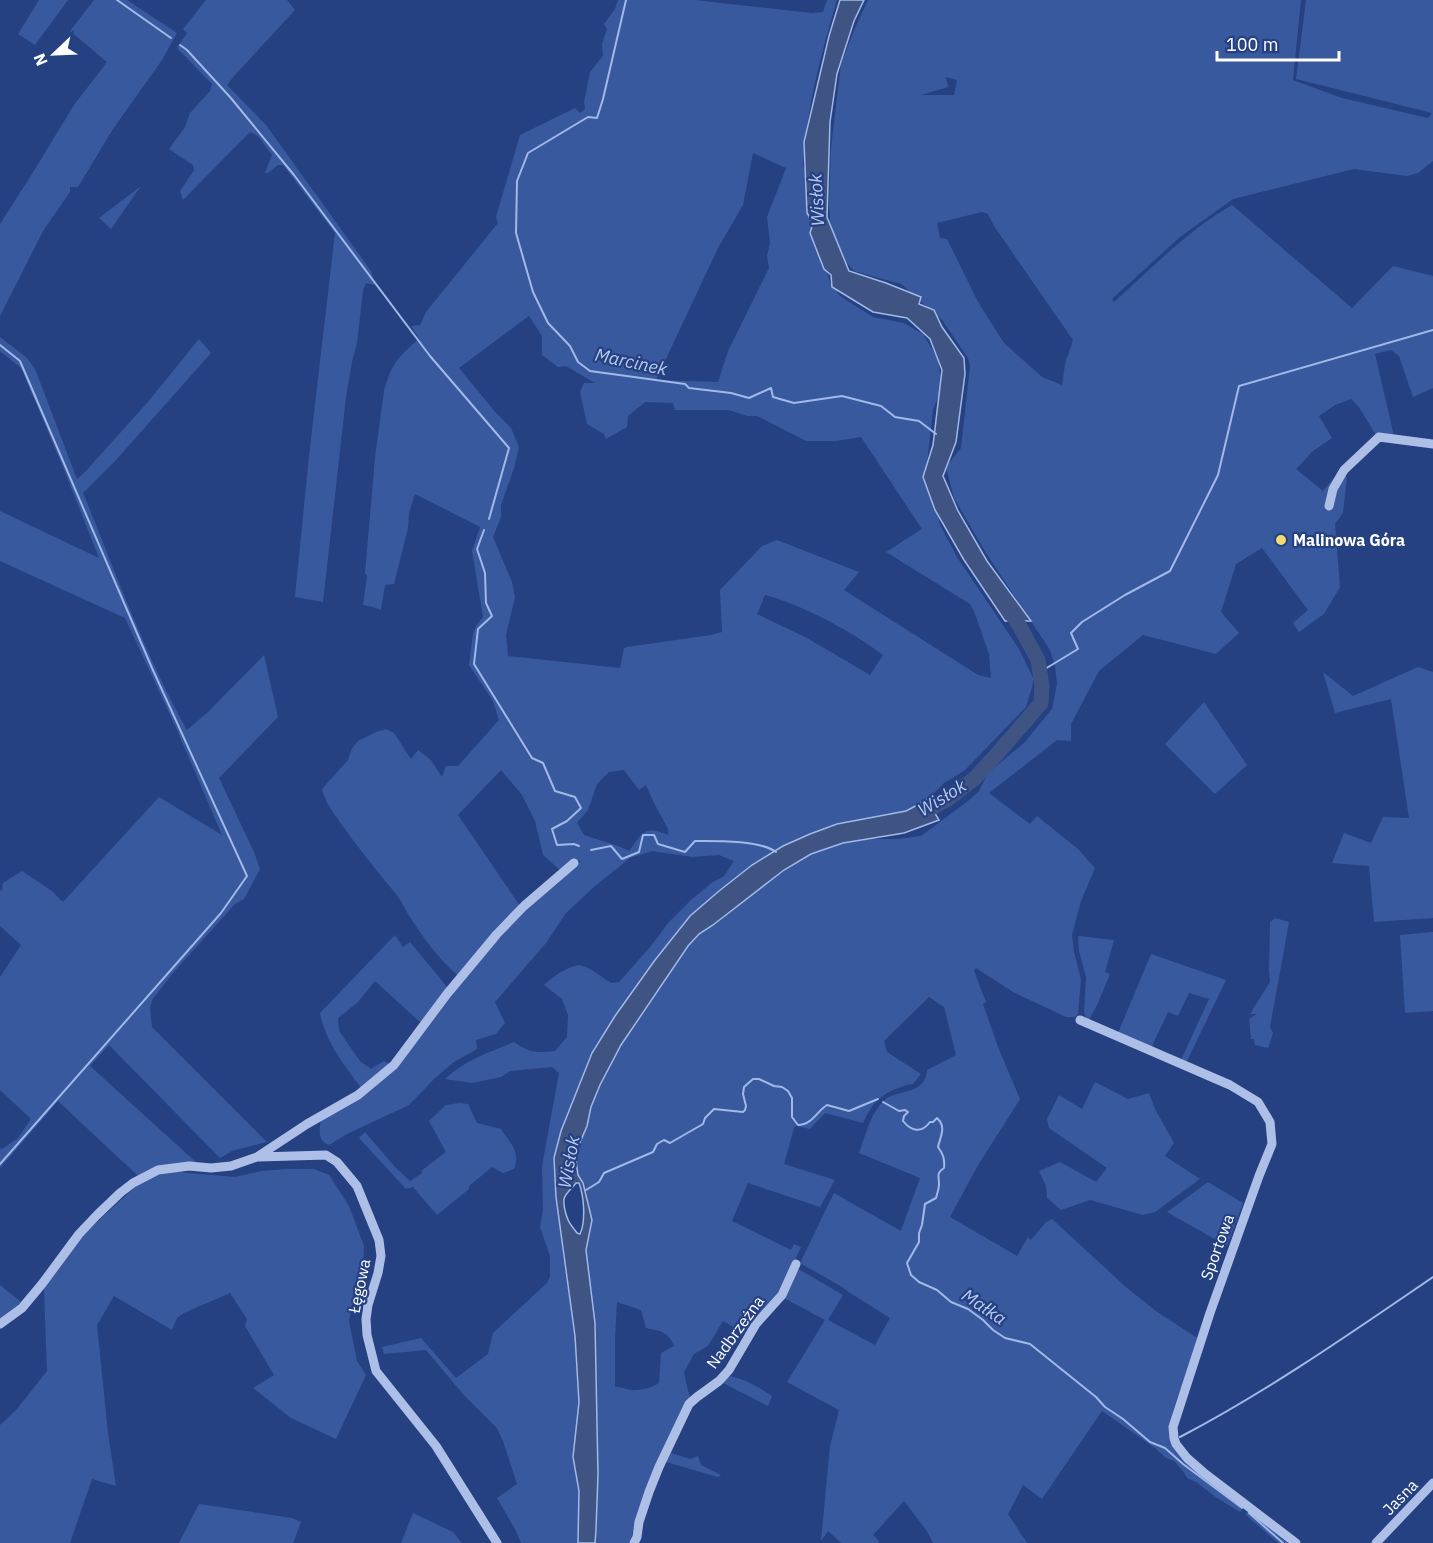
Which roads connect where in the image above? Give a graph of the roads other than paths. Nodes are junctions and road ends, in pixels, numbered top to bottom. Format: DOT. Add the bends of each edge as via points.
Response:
graph roads {
  1 [pos="1433,444"];
  2 [pos="1329,506"];
  3 [pos="574,863"];
  4 [pos="1080,1020"];
  5 [pos="257,1157"];
  6 [pos="796,1264"];
  7 [pos="0,1324"];
  8 [pos="1433,1483"];
  9 [pos="497,1543"];
  10 [pos="634,1543"];
  11 [pos="1296,1543"];
  12 [pos="1376,1543"];
  1 -- 2 [label="street" via="1378,437 1344,470"];
  3 -- 5 [label="street, Łęgowa" via="497,934 394,1065 358,1095"];
  4 -- 11 [label="street, Sportowa" via="1230,1085 1258,1102 1270,1122 1272,1144 1173,1427 1176,1444 1187,1458"];
  5 -- 7 [label="street, Łęgowa" via="231,1166 158,1170 133,1183 79,1234 22,1308"];
  5 -- 9 [label="street, Łęgowa" via="326,1155 357,1186 379,1240 381,1256 366,1319 376,1371 436,1446"];
  6 -- 10 [label="street, Nadbrzeżna" via="782,1295 756,1324 729,1370 689,1404 649,1492"];
  8 -- 12 [label="street, Jasna"];
}
